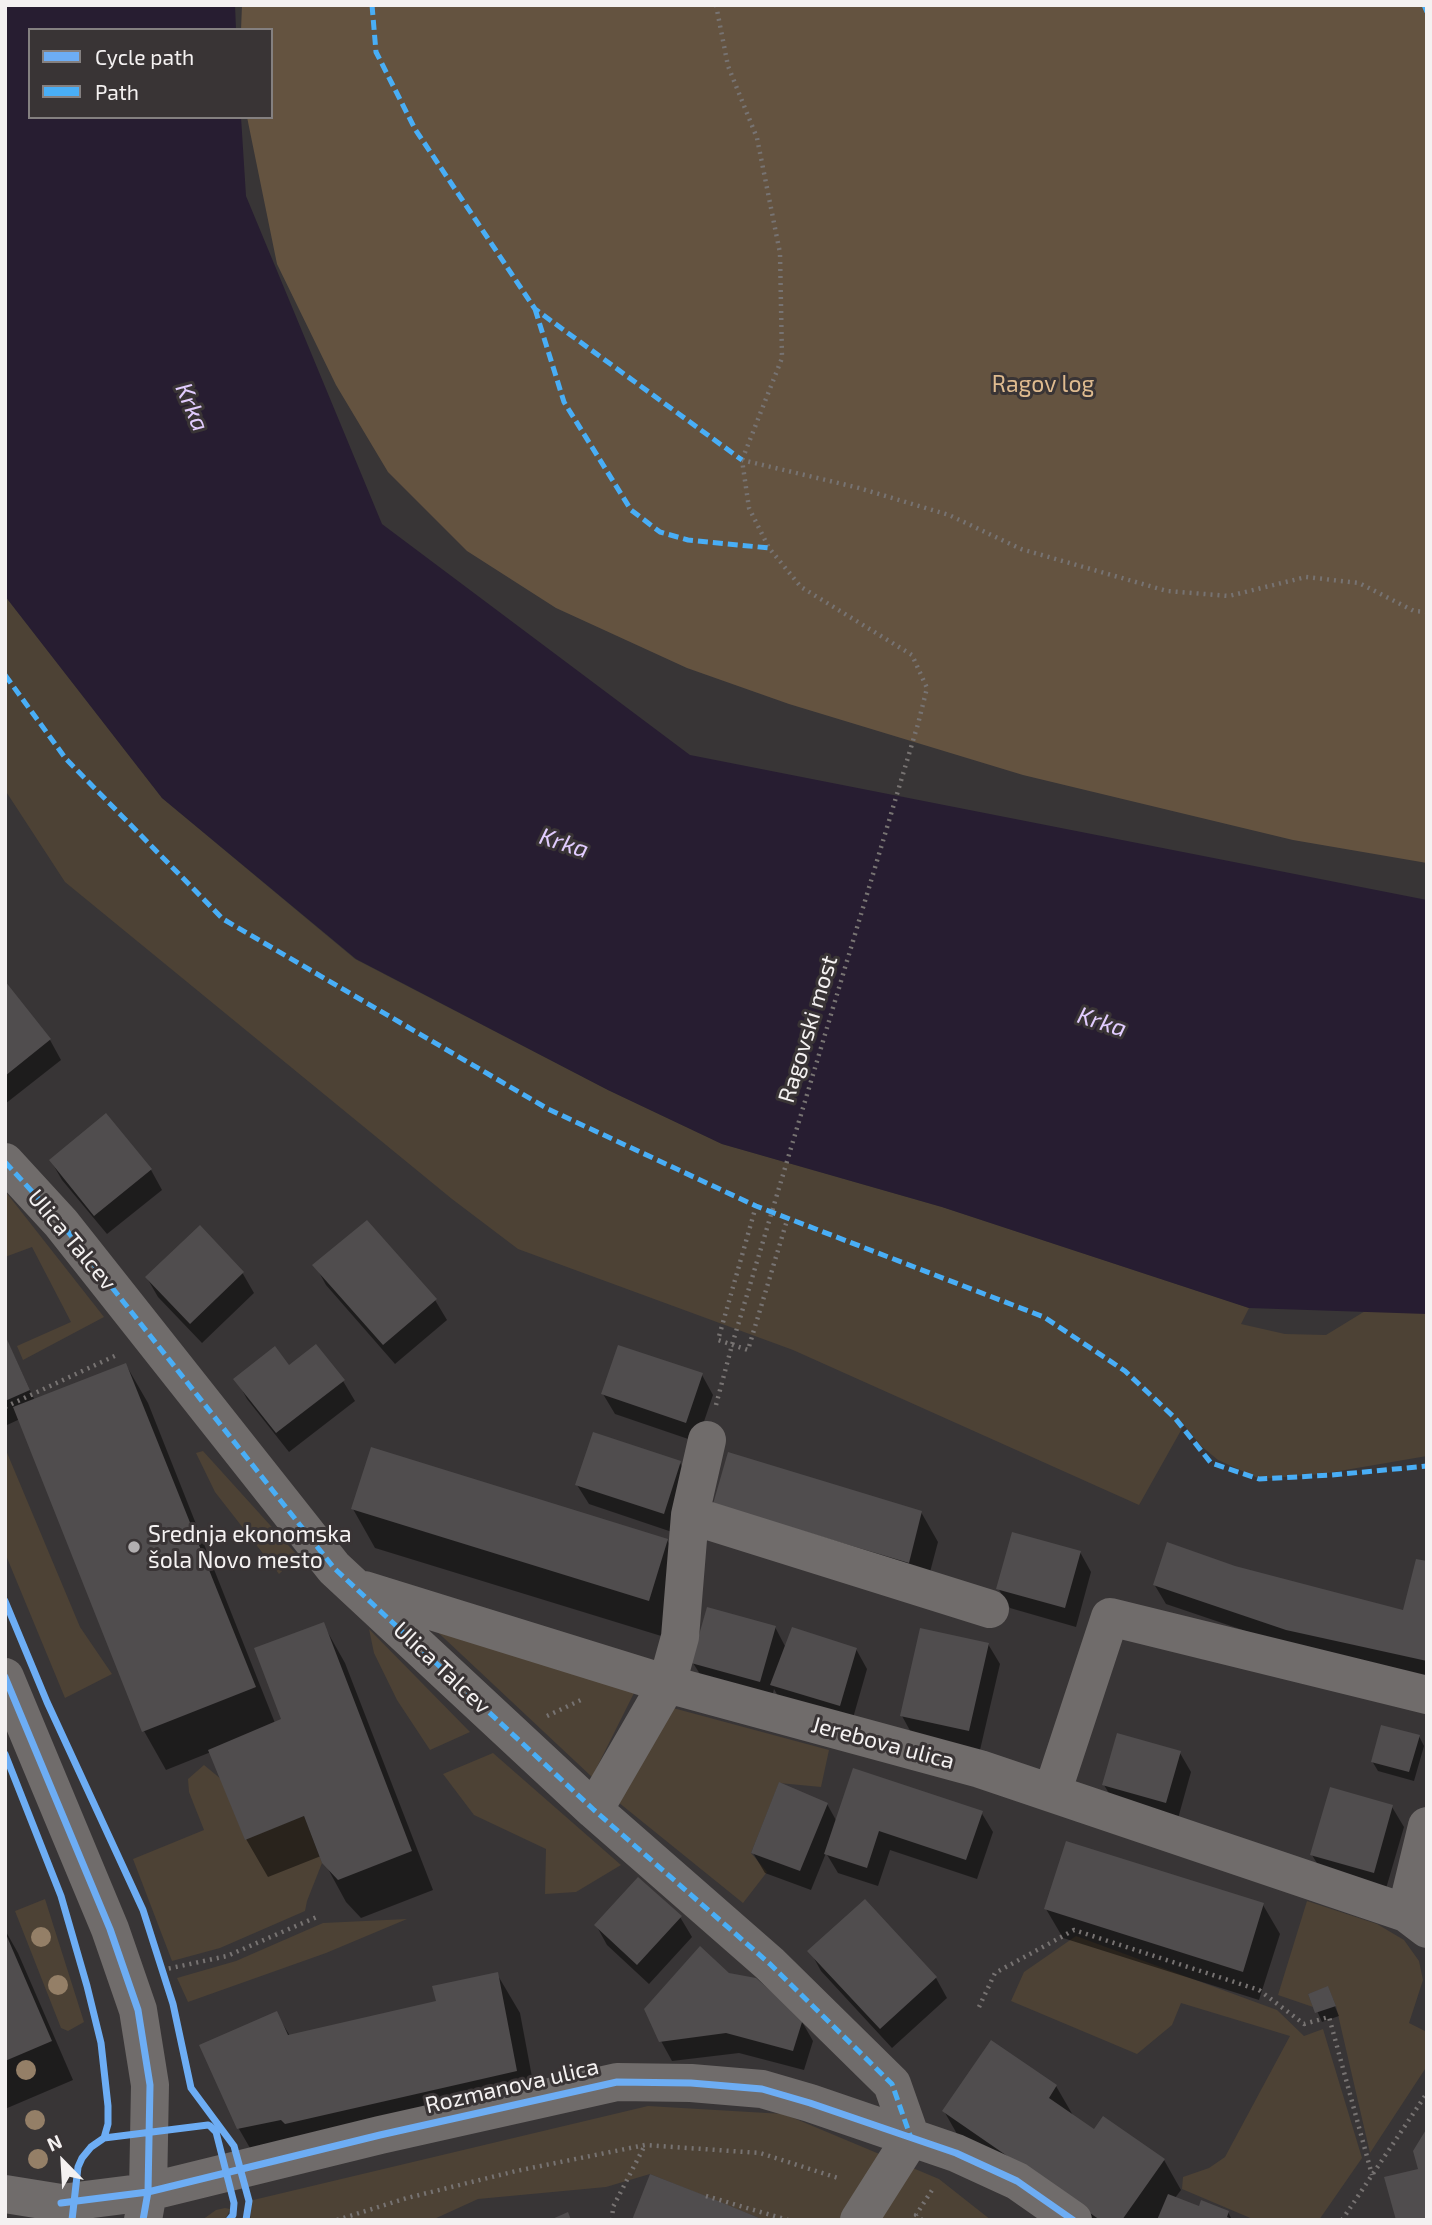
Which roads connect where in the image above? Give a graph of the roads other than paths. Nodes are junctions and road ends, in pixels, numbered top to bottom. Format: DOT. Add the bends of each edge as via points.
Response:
graph roads {
  1 [pos="5,1162"];
  2 [pos="707,1440"];
  3 [pos="690,1515"];
  4 [pos="355,1587"];
  5 [pos="990,1609"];
  6 [pos="5,1677"];
  7 [pos="667,1684"];
  8 [pos="1427,1695"];
  9 [pos="1052,1793"];
  10 [pos="594,1810"];
  11 [pos="1427,1826"];
  12 [pos="1416,1921"];
  13 [pos="911,2138"];
  14 [pos="5,2194"];
  15 [pos="145,2206"];
  16 [pos="859,2220"];
  17 [pos="1073,2220"];
  1 -- 4 [label="street, Ulica Talcev" via="61,1223 300,1527"];
  2 -- 3 [label="street"];
  3 -- 5 [label="street"];
  3 -- 7 [label="street" via="680,1637"];
  4 -- 7 [label="street, Jerebova ulica"];
  4 -- 10 [label="street, Ulica Talcev"];
  6 -- 15 [label="street" via="110,1928 138,2010 150,2085"];
  7 -- 9 [label="street, Jerebova ulica"];
  7 -- 10 [label="street"];
  8 -- 9 [label="street" via="1110,1617"];
  9 -- 12 [label="street, Jerebova ulica" via="1334,1887"];
  10 -- 13 [label="street, Ulica Talcev" via="770,1964 892,2084"];
  11 -- 12 [label="street, Jerebova ulica"];
  13 -- 15 [label="street, Rozmanova ulica" via="762,2089 691,2082 617,2082 380,2135"];
  13 -- 16 [label="street"];
  13 -- 17 [label="street, Rozmanova ulica" via="1017,2181"];
  14 -- 15 [label="street, Rozmanova ulica" via="61,2203"];
}
